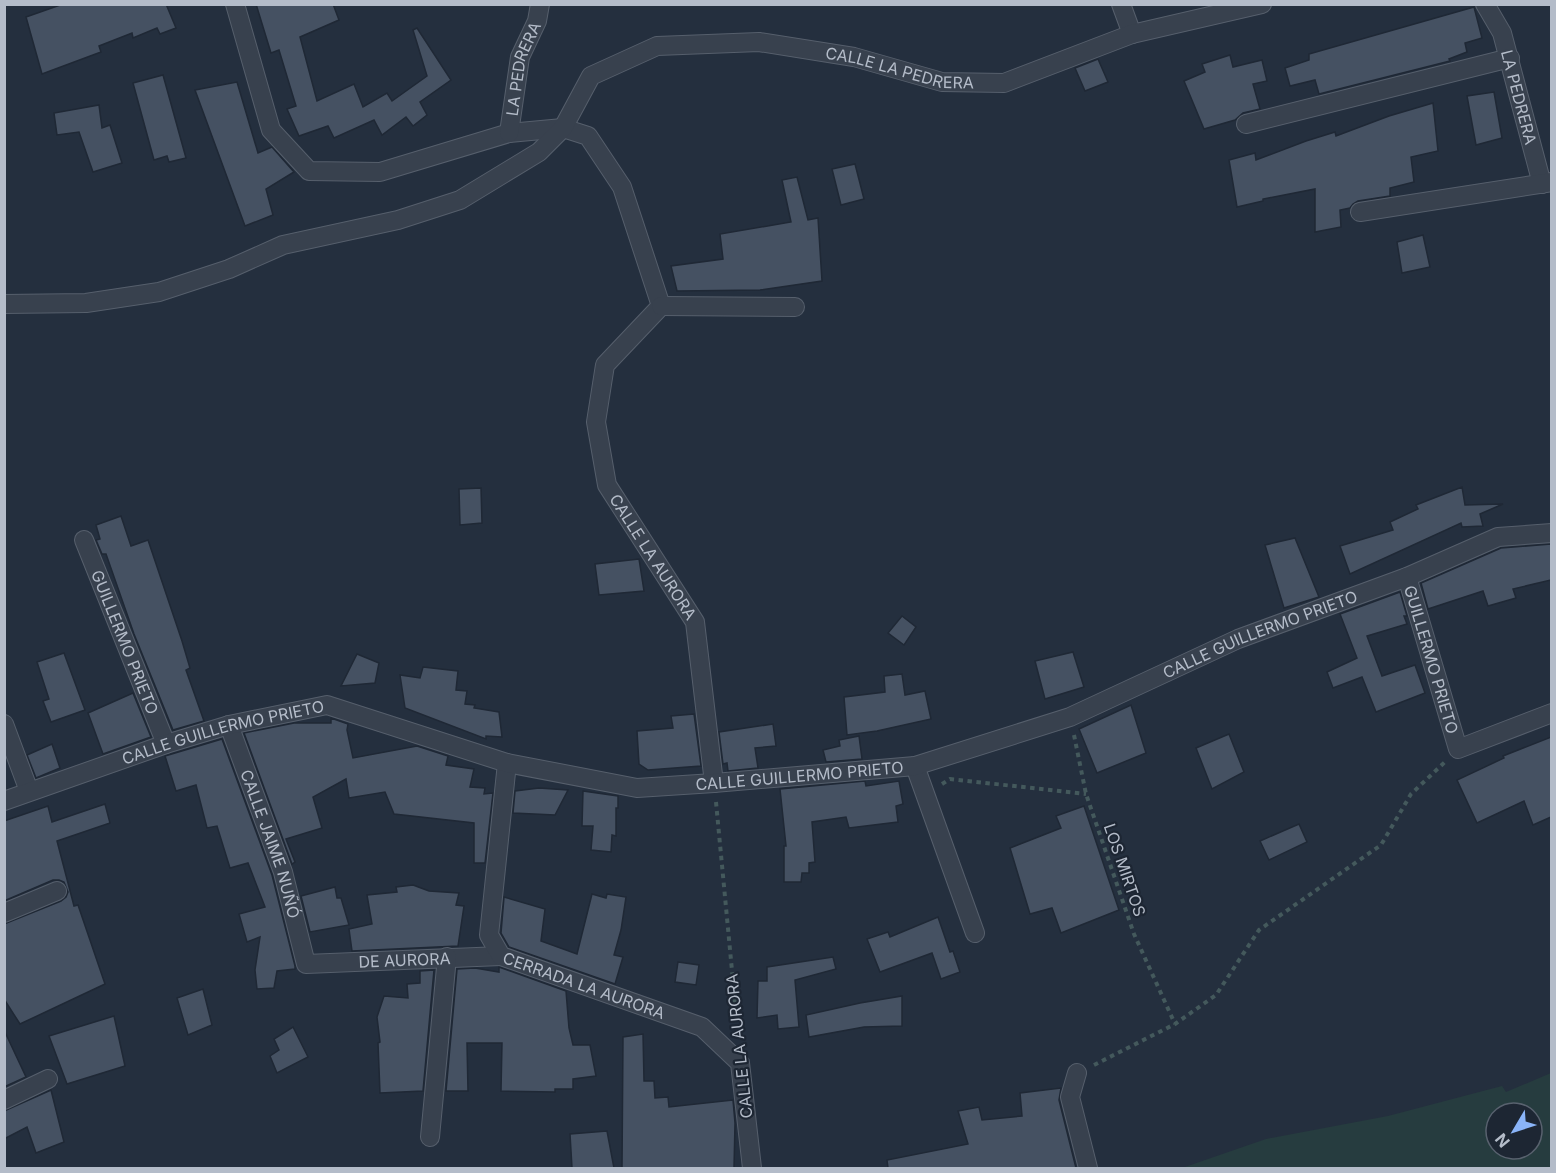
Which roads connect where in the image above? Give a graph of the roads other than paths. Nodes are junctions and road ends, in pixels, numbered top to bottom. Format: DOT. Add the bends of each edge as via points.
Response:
graph roads {
  1 [pos="235,4"];
  2 [pos="540,4"];
  3 [pos="1121,4"];
  4 [pos="1262,4"];
  5 [pos="1485,4"];
  6 [pos="1132,34"];
  7 [pos="1510,58"];
  8 [pos="1246,124"];
  9 [pos="563,128"];
  10 [pos="509,133"];
  11 [pos="1547,183"];
  12 [pos="1360,212"];
  13 [pos="4,304"];
  14 [pos="661,306"];
  15 [pos="795,307"];
  16 [pos="1551,532"];
  17 [pos="84,540"];
  18 [pos="1407,577"];
  19 [pos="1551,713"];
  20 [pos="4,724"];
  21 [pos="229,725"];
  22 [pos="166,744"];
  23 [pos="507,762"];
  24 [pos="915,766"];
  25 [pos="714,783"];
  26 [pos="29,792"];
  27 [pos="4,801"];
  28 [pos="57,891"];
  29 [pos="4,914"];
  30 [pos="975,933"];
  31 [pos="501,956"];
  32 [pos="447,957"];
  33 [pos="306,964"];
  34 [pos="740,1063"];
  35 [pos="1077,1073"];
  36 [pos="48,1079"];
  37 [pos="4,1100"];
  38 [pos="430,1137"];
  39 [pos="752,1168"];
  40 [pos="1088,1168"];
  1 -- 10 [label="street" via="271,130 309,171 380,172"];
  2 -- 10 [label="street, LA PEDRERA" via="537,21 520,57"];
  3 -- 6 [label="street"];
  4 -- 6 [label="street, CALLE LA PEDRERA"];
  5 -- 7 [label="street, LA PEDRERA" via="1502,33"];
  6 -- 9 [label="street, CALLE LA PEDRERA" via="1004,82 942,82 854,57 759,42 657,46 591,76"];
  7 -- 8 [label="street"];
  7 -- 11 [label="street, LA PEDRERA"];
  9 -- 10 [label="street"];
  9 -- 13 [label="street, CALLE LA PEDRERA" via="539,152 460,200 398,220 283,245 229,269 159,292 86,303"];
  9 -- 14 [label="street" via="588,136 622,187"];
  11 -- 12 [label="street"];
  14 -- 15 [label="street"];
  14 -- 25 [label="street, CALLE LA AURORA" via="605,365 596,422 607,485 695,622"];
  16 -- 18 [label="street, CALLE GUILLERMO PRIETO" via="1498,537"];
  17 -- 22 [label="street, GUILLERMO PRIETO"];
  18 -- 19 [label="street, GUILLERMO PRIETO" via="1458,749"];
  18 -- 24 [label="street, CALLE GUILLERMO PRIETO" via="1238,639 1070,717"];
  20 -- 26 [label="street"];
  21 -- 22 [label="street, CALLE GUILLERMO PRIETO"];
  21 -- 23 [label="street, CALLE GUILLERMO PRIETO" via="327,705"];
  21 -- 33 [label="street, CALLE JAIME NUÑÓ" via="283,872"];
  22 -- 26 [label="street, CALLE GUILLERMO PRIETO"];
  23 -- 25 [label="street, CALLE GUILLERMO PRIETO" via="637,788"];
  23 -- 31 [label="street, CERRADA LA AURORA" via="489,935"];
  24 -- 25 [label="street, CALLE GUILLERMO PRIETO"];
  24 -- 30 [label="street"];
  26 -- 27 [label="street, CALLE GUILLERMO PRIETO"];
  28 -- 29 [label="street"];
  31 -- 32 [label="street, DE AURORA"];
  31 -- 34 [label="street, CERRADA LA AURORA" via="702,1027"];
  32 -- 33 [label="street, DE AURORA"];
  32 -- 38 [label="street"];
  34 -- 39 [label="street, CALLE LA AURORA"];
  35 -- 40 [label="street" via="1070,1097"];
  36 -- 37 [label="street"];
}
